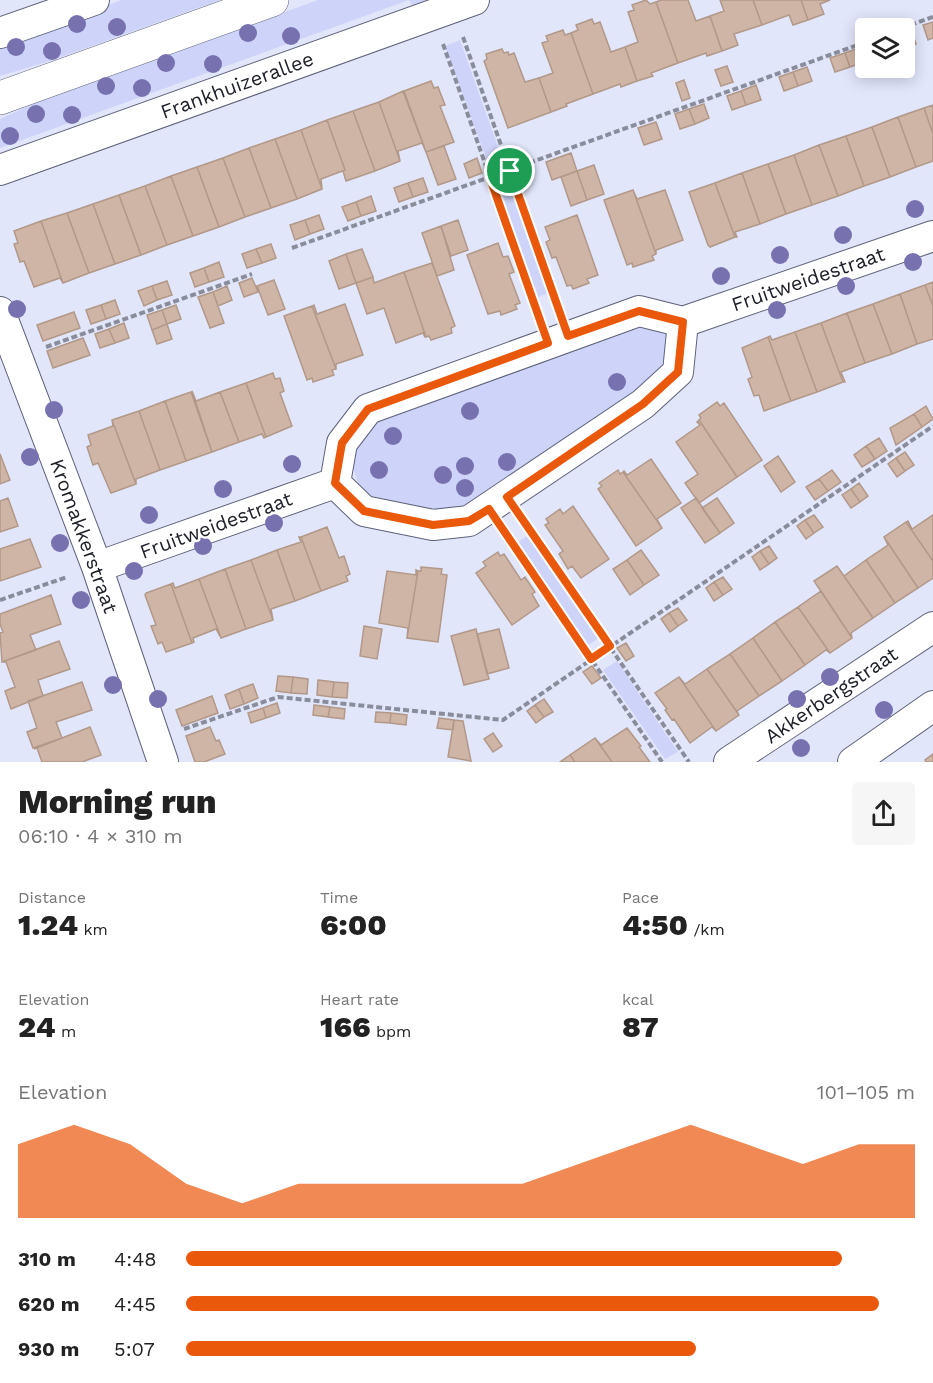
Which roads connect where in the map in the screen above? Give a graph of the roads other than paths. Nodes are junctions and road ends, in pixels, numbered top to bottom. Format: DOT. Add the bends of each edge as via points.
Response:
graph roads {
  1 [pos="94,0"];
  2 [pos="272,0"];
  3 [pos="453,8"];
  4 [pos="0,33"];
  5 [pos="0,98"];
  6 [pos="0,170"];
  7 [pos="933,236"];
  8 [pos="0,312"];
  9 [pos="683,322"];
  10 [pos="335,483"];
  11 [pos="97,567"];
  12 [pos="933,627"];
  13 [pos="933,706"];
  14 [pos="159,750"];
  15 [pos="729,762"];
  16 [pos="853,762"];
  1 -- 4 [label="street"];
  2 -- 5 [label="main road"];
  3 -- 6 [label="street, Frankhuizerallee"];
  7 -- 9 [label="street, Fruitweidestraat"];
  8 -- 11 [label="street, Kromakkerstraat"];
  9 -- 10 [label="street" via="639,311 368,409 342,443"];
  9 -- 10 [label="street" via="678,372 643,404 469,521 433,525 364,511"];
  10 -- 11 [label="street, Fruitweidestraat"];
  11 -- 14 [label="street, Kromakkerstraat"];
  12 -- 15 [label="street, Akkerbergstraat"];
  13 -- 16 [label="street"];
}
